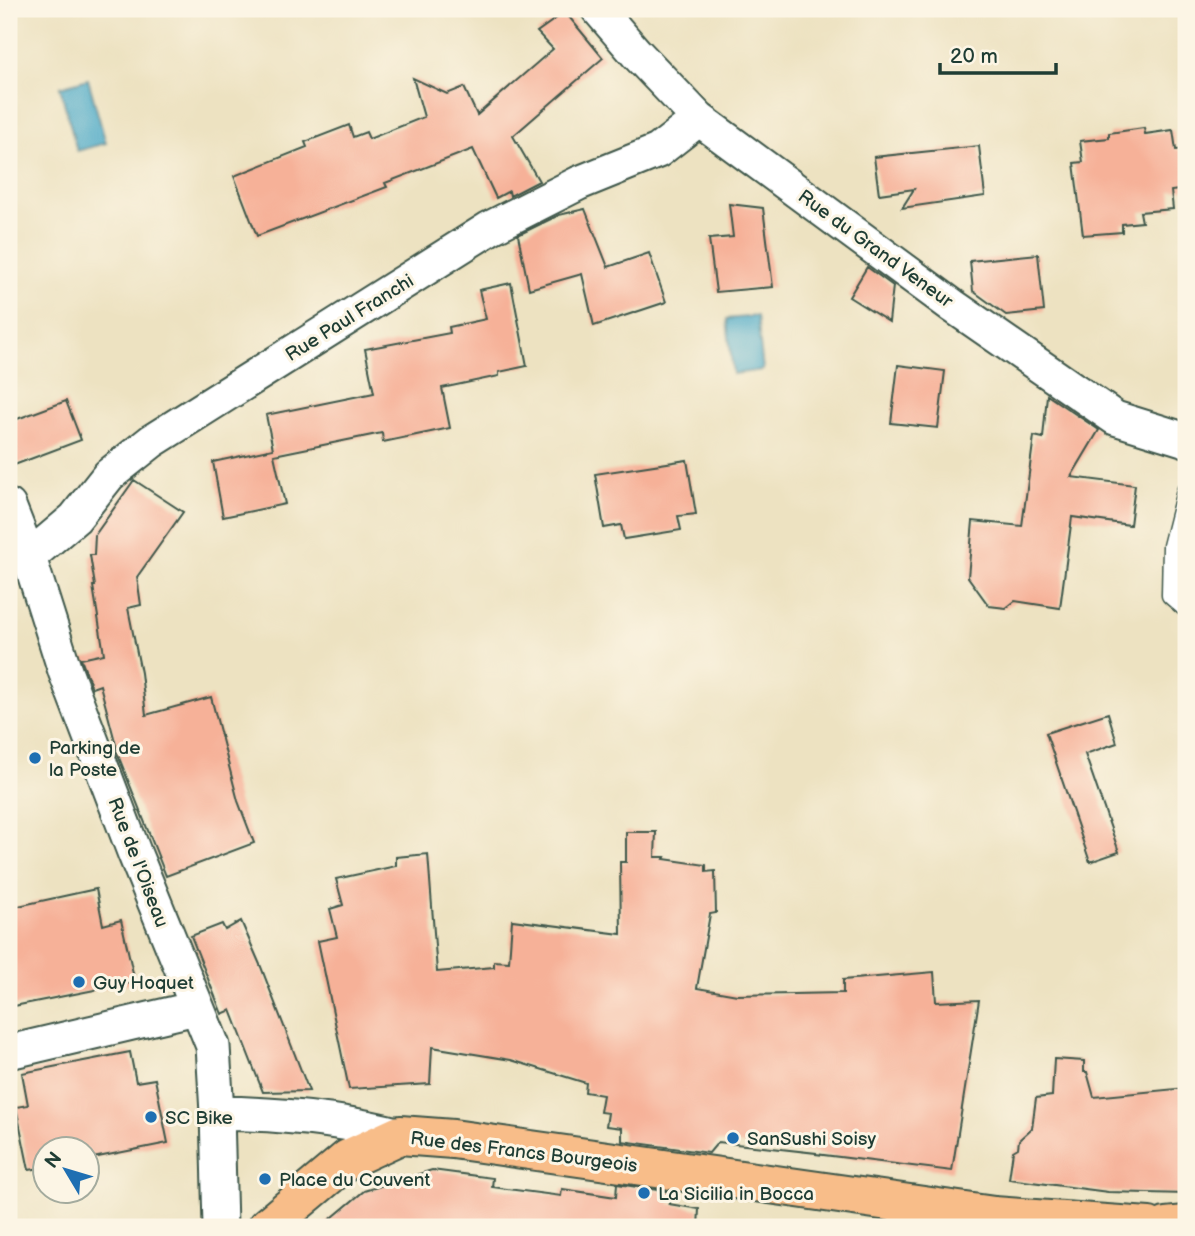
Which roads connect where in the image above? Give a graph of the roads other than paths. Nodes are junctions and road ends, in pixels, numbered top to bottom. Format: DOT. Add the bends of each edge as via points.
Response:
graph roads {
  1 [pos="598,9"];
  2 [pos="699,119"];
  3 [pos="1186,440"];
  4 [pos="1186,491"];
  5 [pos="9,506"];
  6 [pos="29,557"];
  7 [pos="1186,608"];
  8 [pos="196,1008"];
  9 [pos="9,1052"];
  10 [pos="217,1112"];
  11 [pos="400,1135"];
  12 [pos="1186,1225"];
  13 [pos="220,1227"];
  14 [pos="267,1227"];
  15 [pos="1149,1227"];
  16 [pos="1166,1227"];
  1 -- 2 [label="street, Rue du Grand Veneur"];
  2 -- 3 [label="street, Rue du Grand Veneur" via="953,306 1115,418"];
  2 -- 6 [label="street, Rue Paul Franchi" via="657,151 579,183 491,228 152,441 109,475 75,518"];
  4 -- 7 [label="lane" via="1172,546 1171,595"];
  5 -- 6 [label="street, Rue de l'Oiseau"];
  6 -- 8 [label="street, Rue de l'Oiseau" via="65,671"];
  8 -- 9 [label="street"];
  8 -- 10 [label="street, Rue de l'Oiseau" via="213,1046"];
  10 -- 11 [label="street, Rue des Francs Bourgeois" via="309,1118"];
  10 -- 13 [label="street, Rue de l'Oiseau"];
  11 -- 14 [label="main road, Rue des Francs Bourgeois" via="348,1159"];
  11 -- 15 [label="main road, Rue des Francs Bourgeois" via="995,1216"];
  12 -- 16 [label="main road"];
}
